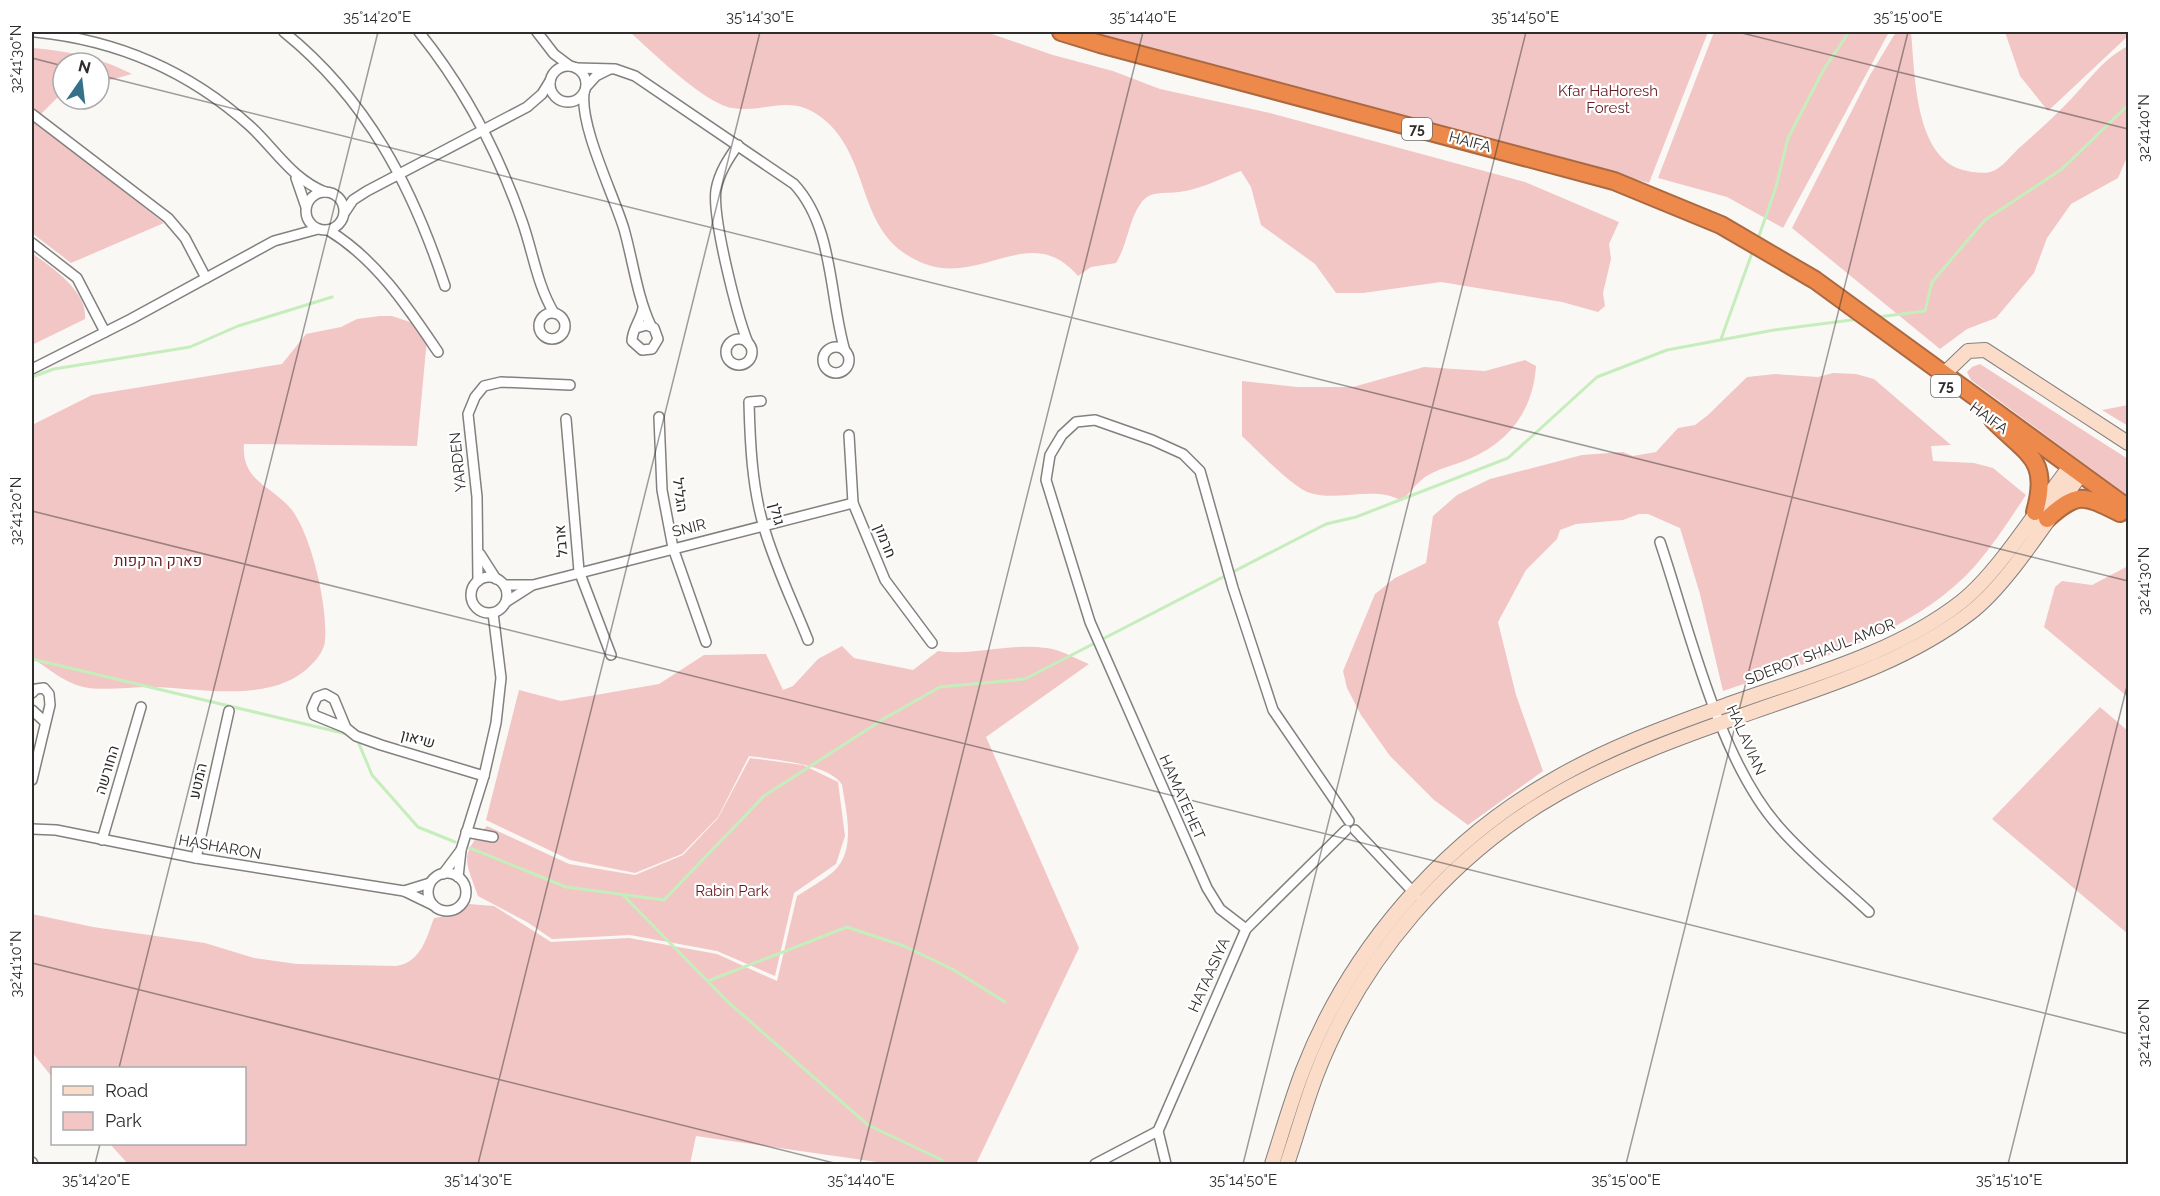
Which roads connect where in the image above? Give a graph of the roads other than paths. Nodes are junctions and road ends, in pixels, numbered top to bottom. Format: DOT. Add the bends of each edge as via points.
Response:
graph roads {
  1 [pos="35,32"];
  2 [pos="284,32"];
  3 [pos="418,32"];
  4 [pos="1061,32"];
  5 [pos="538,33"];
  6 [pos="573,67"];
  7 [pos="620,70"];
  8 [pos="551,78"];
  9 [pos="585,90"];
  10 [pos="563,101"];
  11 [pos="527,107"];
  12 [pos="32,114"];
  13 [pos="588,127"];
  14 [pos="484,129"];
  15 [pos="738,145"];
  16 [pos="400,173"];
  17 [pos="293,174"];
  18 [pos="367,191"];
  19 [pos="325,192"];
  20 [pos="337,196"];
  21 [pos="306,211"];
  22 [pos="344,216"];
  23 [pos="323,230"];
  24 [pos="288,236"];
  25 [pos="32,243"];
  26 [pos="354,247"];
  27 [pos="206,278"];
  28 [pos="445,286"];
  29 [pos="543,291"];
  30 [pos="643,307"];
  31 [pos="554,313"];
  32 [pos="541,319"];
  33 [pos="739,319"];
  34 [pos="837,324"];
  35 [pos="651,326"];
  36 [pos="636,328"];
  37 [pos="105,332"];
  38 [pos="732,341"];
  39 [pos="748,343"];
  40 [pos="831,348"];
  41 [pos="845,351"];
  42 [pos="438,352"];
  43 [pos="32,369"];
  44 [pos="1943,377"];
  45 [pos="570,385"];
  46 [pos="761,401"];
  47 [pos="658,417"];
  48 [pos="566,419"];
  49 [pos="1993,420"];
  50 [pos="849,435"];
  51 [pos="2128,443"];
  52 [pos="2072,474"];
  53 [pos="854,502"];
  54 [pos="2126,514"];
  55 [pos="2041,516"];
  56 [pos="763,525"];
  57 [pos="1660,542"];
  58 [pos="673,548"];
  59 [pos="480,554"];
  60 [pos="579,571"];
  61 [pos="478,581"];
  62 [pos="500,582"];
  63 [pos="533,585"];
  64 [pos="506,602"];
  65 [pos="493,613"];
  66 [pos="808,640"];
  67 [pos="706,642"];
  68 [pos="932,643"];
  69 [pos="611,655"];
  70 [pos="32,693"];
  71 [pos="141,707"];
  72 [pos="1715,709"];
  73 [pos="32,710"];
  74 [pos="229,711"];
  75 [pos="45,722"];
  76 [pos="1720,723"];
  77 [pos="346,728"];
  78 [pos="484,776"];
  79 [pos="32,780"];
  80 [pos="1350,827"];
  81 [pos="32,829"];
  82 [pos="466,832"];
  83 [pos="493,837"];
  84 [pos="102,840"];
  85 [pos="460,850"];
  86 [pos="196,858"];
  87 [pos="443,873"];
  88 [pos="458,877"];
  89 [pos="430,883"];
  90 [pos="404,891"];
  91 [pos="1414,893"];
  92 [pos="1425,903"];
  93 [pos="433,905"];
  94 [pos="1869,912"];
  95 [pos="1246,928"];
  96 [pos="1158,1131"];
  97 [pos="1095,1164"];
  98 [pos="1166,1164"];
  99 [pos="1272,1164"];
  100 [pos="1287,1164"];
  1 -- 17 [label="street" via="95,40 179,75 251,127"];
  2 -- 16 [label="street" via="347,92"];
  3 -- 14 [label="street" via="456,81"];
  4 -- 44 [label="highway, HAIFA / 75" via="1614,181 1721,225 1765,250 1815,280"];
  5 -- 6 [label="street" via="554,54"];
  5 -- 8 [label="street" via="553,65"];
  6 -- 7 [label="street"];
  6 -- 8 [label="street" via="562,67"];
  6 -- 9 [label="street" via="583,74"];
  7 -- 9 [label="street" via="603,72"];
  7 -- 15 [label="street"];
  8 -- 10 [label="street" via="552,93"];
  8 -- 11 [label="street" via="542,94"];
  9 -- 10 [label="street" via="578,100"];
  9 -- 13 [label="street"];
  10 -- 11 [label="street"];
  10 -- 13 [label="street"];
  11 -- 14 [label="street"];
  12 -- 27 [label="street" via="168,218"];
  13 -- 30 [label="street" via="622,224"];
  14 -- 16 [label="street"];
  14 -- 29 [label="street" via="523,223"];
  15 -- 33 [label="street" via="720,174 716,201"];
  15 -- 34 [label="street" via="794,184 812,208 821,235"];
  16 -- 18 [label="street"];
  16 -- 28 [label="street"];
  17 -- 19 [label="street"];
  17 -- 21 [label="street"];
  18 -- 20 [label="street"];
  18 -- 22 [label="street" via="354,200"];
  19 -- 20 [label="street"];
  19 -- 21 [label="street" via="313,196"];
  20 -- 22 [label="street"];
  21 -- 23 [label="street" via="309,221"];
  21 -- 24 [label="street"];
  22 -- 23 [label="street" via="336,227"];
  22 -- 26 [label="street"];
  23 -- 24 [label="street"];
  23 -- 26 [label="street"];
  24 -- 27 [label="street"];
  25 -- 37 [label="street" via="77,278"];
  26 -- 42 [label="street" via="400,298"];
  27 -- 37 [label="street"];
  29 -- 31 [label="street"];
  29 -- 32 [label="street"];
  30 -- 35 [label="street"];
  30 -- 36 [label="street"];
  31 -- 32 [label="street"];
  31 -- 32 [label="street" via="561,316 565,327 555,338 540,332"];
  33 -- 38 [label="street"];
  33 -- 39 [label="street"];
  34 -- 40 [label="street"];
  34 -- 41 [label="street"];
  35 -- 36 [label="street"];
  35 -- 36 [label="street" via="658,339 655,346 645,351 632,341"];
  37 -- 43 [label="street"];
  38 -- 39 [label="street" via="741,339"];
  38 -- 39 [label="street" via="726,355 739,365 751,357"];
  40 -- 41 [label="street"];
  40 -- 41 [label="street" via="823,360 826,370 833,373 848,366"];
  44 -- 49 [label="highway, HAIFA / 75"];
  44 -- 51 [label="street" via="1968,351 1984,350"];
  44 -- 52 [label="highway, HAIFA / 75"];
  45 -- 59 [label="street, YARDEN" via="501,382 484,386 475,397 468,414"];
  46 -- 56 [label="street, גולן" via="749,402 750,454"];
  47 -- 58 [label="street, הגליל" via="662,490"];
  48 -- 60 [label="street, ארבל"];
  49 -- 52 [label="highway, HAIFA / 75"];
  49 -- 55 [label="highway" via="2037,464 2041,476"];
  50 -- 53 [label="street, חרמון"];
  52 -- 54 [label="highway, HAIFA / 75"];
  52 -- 55 [label="street, SDEROT SHAUL AMOR"];
  53 -- 56 [label="street, SNIR"];
  53 -- 68 [label="street, חרמון" via="885,580"];
  54 -- 55 [label="highway" via="2081,497"];
  55 -- 72 [label="street, SDEROT SHAUL AMOR" via="1980,585 1923,629 1867,655"];
  55 -- 76 [label="street, SDEROT SHAUL AMOR" via="1991,594 1930,641 1872,668"];
  56 -- 58 [label="street, SNIR"];
  56 -- 66 [label="street, גולן"];
  57 -- 72 [label="street, HALAVIAN"];
  58 -- 60 [label="street, SNIR"];
  58 -- 67 [label="street, הגליל"];
  59 -- 61 [label="street, YARDEN"];
  59 -- 62 [label="street, YARDEN"];
  60 -- 63 [label="street, SNIR"];
  60 -- 69 [label="street, ארבל"];
  61 -- 62 [label="street" via="486,577"];
  61 -- 65 [label="street" via="471,601 482,612"];
  62 -- 63 [label="street, SNIR"];
  62 -- 64 [label="street" via="507,594"];
  63 -- 64 [label="street, SNIR"];
  64 -- 65 [label="street"];
  65 -- 78 [label="street" via="501,678"];
  70 -- 75 [label="street" via="36,688 44,688 49,693"];
  71 -- 84 [label="street, החורשה"];
  72 -- 76 [label="street, HALAVIAN"];
  72 -- 91 [label="street, SDEROT SHAUL AMOR" via="1590,760 1551,781 1486,825"];
  73 -- 75 [label="street"];
  74 -- 86 [label="street, המטע"];
  75 -- 79 [label="street"];
  76 -- 92 [label="street, SDEROT SHAUL AMOR" via="1596,773 1558,793 1495,836"];
  76 -- 94 [label="street, HALAVIAN" via="1750,786 1778,827"];
  77 -- 78 [label="street, שיאון" via="381,745"];
  78 -- 82 [label="street"];
  80 -- 91 [label="street, HAMATEHET"];
  80 -- 95 [label="street, HATAASIYA"];
  80 -- 95 [label="street, HAMATEHET" via="1272,710 1200,471 1183,454 1152,440 1095,420 1076,422 1050,455 1046,480 1090,622 1207,888 1220,909"];
  81 -- 84 [label="street, HASHARON"];
  82 -- 83 [label="street"];
  82 -- 85 [label="street"];
  84 -- 86 [label="street, HASHARON"];
  85 -- 87 [label="street"];
  85 -- 88 [label="street"];
  86 -- 90 [label="street, HASHARON"];
  87 -- 88 [label="street"];
  87 -- 89 [label="street"];
  88 -- 93 [label="street" via="466,889 461,906 450,911"];
  89 -- 90 [label="street, HASHARON"];
  89 -- 93 [label="street" via="428,894"];
  90 -- 93 [label="street, HASHARON"];
  91 -- 92 [label="street, HAMATEHET"];
  91 -- 99 [label="street, SDEROT SHAUL AMOR" via="1372,945 1332,1008 1303,1068"];
  92 -- 100 [label="street, SDEROT SHAUL AMOR" via="1384,954 1345,1015 1317,1074"];
  95 -- 96 [label="street, HATAASIYA"];
  96 -- 97 [label="street"];
  96 -- 98 [label="street"];
}
